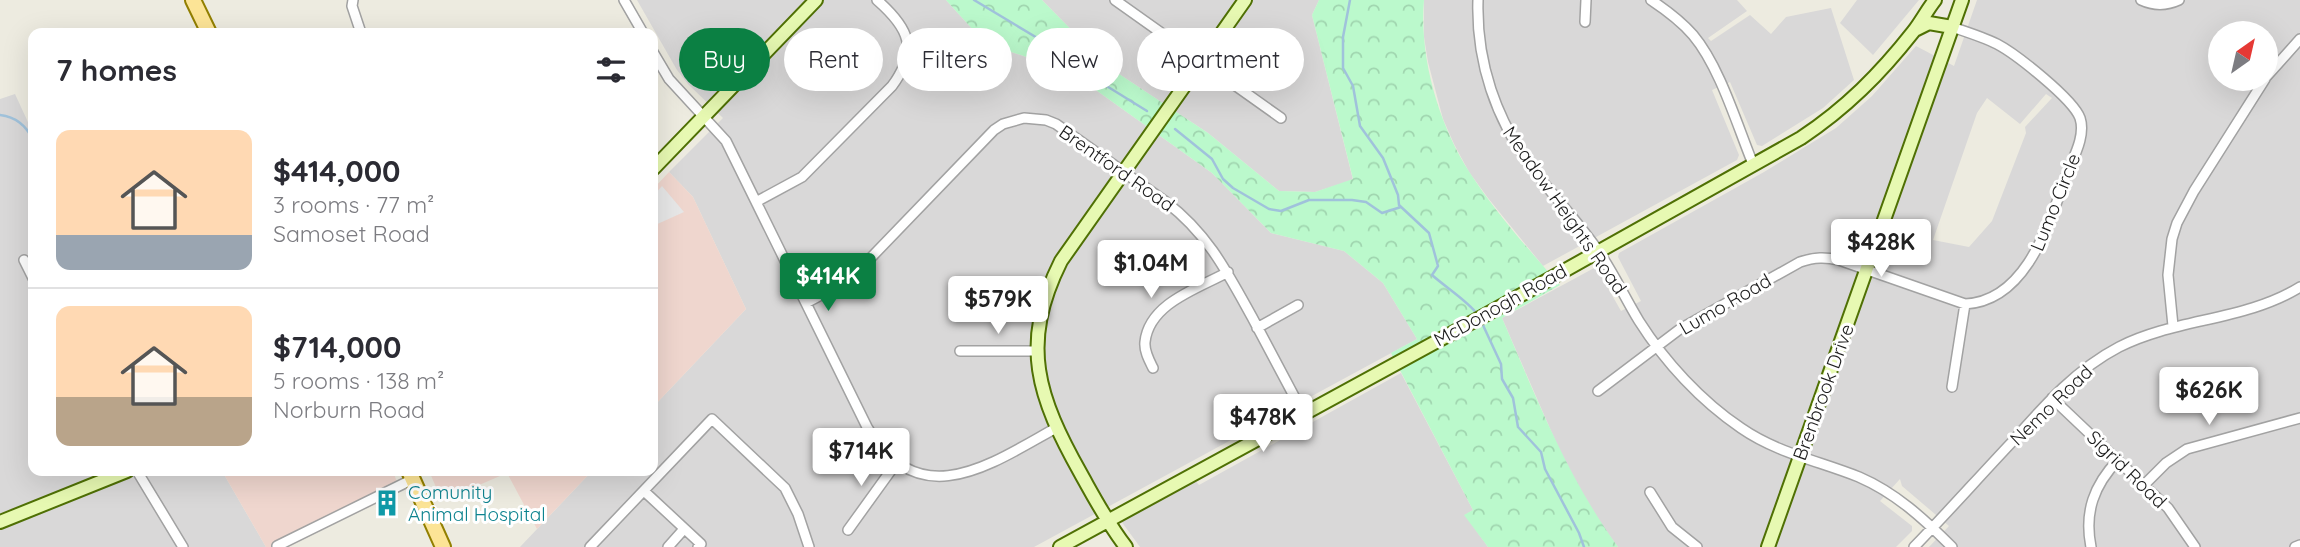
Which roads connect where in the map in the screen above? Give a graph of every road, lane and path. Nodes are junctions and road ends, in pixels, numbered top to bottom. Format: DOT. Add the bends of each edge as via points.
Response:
graph roads {
  1 [pos="193,0"];
  2 [pos="352,0"];
  3 [pos="816,0"];
  4 [pos="877,0"];
  5 [pos="1245,0"];
  6 [pos="1478,0"];
  7 [pos="1586,0"];
  8 [pos="1651,0"];
  9 [pos="1935,0"];
  10 [pos="1962,0"];
  11 [pos="2141,0"];
  12 [pos="2179,0"];
  13 [pos="628,1"];
  14 [pos="1121,2"];
  15 [pos="1585,22"];
  16 [pos="1952,27"];
  17 [pos="207,28"];
  18 [pos="360,28"];
  19 [pos="641,28"];
  20 [pos="1156,28"];
  21 [pos="1226,28"];
  22 [pos="1915,30"];
  23 [pos="2300,39"];
  24 [pos="658,60"];
  25 [pos="2278,64"];
  26 [pos="1182,91"];
  27 [pos="1243,91"];
  28 [pos="2258,91"];
  29 [pos="704,116"];
  30 [pos="1281,118"];
  31 [pos="658,164"];
  32 [pos="1753,164"];
  33 [pos="1125,171"];
  34 [pos="756,202"];
  35 [pos="1598,251"];
  36 [pos="24,260"];
  37 [pos="28,268"];
  38 [pos="1866,270"];
  39 [pos="1227,272"];
  40 [pos="2300,287"];
  41 [pos="806,303"];
  42 [pos="1965,304"];
  43 [pos="1298,305"];
  44 [pos="2174,326"];
  45 [pos="1257,328"];
  46 [pos="1656,346"];
  47 [pos="960,351"];
  48 [pos="1037,351"];
  49 [pos="1153,368"];
  50 [pos="1952,387"];
  51 [pos="1598,391"];
  52 [pos="2052,398"];
  53 [pos="1303,412"];
  54 [pos="2300,418"];
  55 [pos="1056,428"];
  56 [pos="1800,457"];
  57 [pos="2118,460"];
  58 [pos="897,462"];
  59 [pos="115,476"];
  60 [pos="132,476"];
  61 [pos="409,476"];
  62 [pos="411,476"];
  63 [pos="2145,484"];
  64 [pos="644,491"];
  65 [pos="1650,492"];
  66 [pos="1107,521"];
  67 [pos="0,522"];
  68 [pos="1932,528"];
  69 [pos="684,529"];
  70 [pos="848,530"];
  71 [pos="2300,545"];
  72 [pos="277,546"];
  73 [pos="183,547"];
  74 [pos="443,547"];
  75 [pos="590,547"];
  76 [pos="668,547"];
  77 [pos="698,547"];
  78 [pos="808,547"];
  79 [pos="1060,547"];
  80 [pos="1126,547"];
  81 [pos="1697,547"];
  82 [pos="1768,547"];
  83 [pos="1914,547"];
  84 [pos="1952,547"];
  85 [pos="2091,547"];
  86 [pos="2195,547"];
  87 [pos="2295,547"];
  1 -- 17 [label="main road"];
  2 -- 18 [label="street"];
  3 -- 29 [label="street"];
  4 -- 34 [label="street" via="899,21 908,41 899,76 802,177"];
  5 -- 21 [label="street"];
  6 -- 35 [label="street, Meadow Heights Road" via="1483,62 1501,118 1514,143"];
  7 -- 15 [label="street"];
  8 -- 32 [label="street" via="1681,22 1704,51"];
  9 -- 22 [label="street, McDonogh Road"];
  10 -- 16 [label="street, Brenbrook Drive"];
  11 -- 12 [label="street" via="2159,5"];
  13 -- 19 [label="street"];
  14 -- 20 [label="street"];
  16 -- 22 [label="street" via="1929,23"];
  16 -- 38 [label="street, Brenbrook Drive"];
  16 -- 42 [label="street, Lumo Circle" via="2018,57 2075,109 2081,122 2079,144 2035,253 2005,289 1979,303"];
  22 -- 32 [label="street, McDonogh Road" via="1847,105"];
  23 -- 25 [label="street"];
  24 -- 29 [label="street"];
  26 -- 33 [label="street"];
  27 -- 30 [label="street"];
  28 -- 44 [label="street" via="2177,223 2168,275"];
  29 -- 31 [label="street"];
  29 -- 34 [label="street" via="726,141"];
  32 -- 35 [label="street, McDonogh Road"];
  33 -- 39 [label="street, Brentford Road" via="1181,213"];
  33 -- 41 [label="street, Brentford Road" via="1046,120 1024,118 1003,124 985,137 861,268"];
  33 -- 48 [label="street" via="1052,279"];
  34 -- 41 [label="street"];
  35 -- 46 [label="street, Meadow Heights Road"];
  35 -- 53 [label="street, McDonogh Road"];
  36 -- 37 [label="street"];
  38 -- 42 [label="street"];
  38 -- 46 [label="street, Lumo Road" via="1826,257 1800,262"];
  38 -- 56 [label="street, Brenbrook Drive"];
  39 -- 45 [label="street, Brentford Road"];
  39 -- 49 [label="street" via="1172,302 1157,316 1144,344"];
  40 -- 44 [label="street, Nemo Road" via="2246,310"];
  41 -- 58 [label="street" via="867,427"];
  42 -- 50 [label="street"];
  43 -- 45 [label="street"];
  44 -- 52 [label="street, Nemo Road" via="2118,348 2083,369"];
  45 -- 53 [label="street, Brentford Road"];
  46 -- 51 [label="street, Lumo Road"];
  46 -- 56 [label="street, Meadow Heights Road" via="1727,417 1756,438"];
  47 -- 48 [label="street"];
  48 -- 55 [label="street" via="1041,385"];
  52 -- 57 [label="street, Sigrid Road"];
  52 -- 68 [label="street, Nemo Road"];
  53 -- 66 [label="street, McDonogh Road"];
  54 -- 63 [label="street" via="2187,449"];
  55 -- 58 [label="street" via="987,466 960,475 928,475"];
  55 -- 66 [label="street"];
  56 -- 68 [label="street, Meadow Heights Road" via="1877,486"];
  56 -- 82 [label="street, Brenbrook Drive"];
  57 -- 63 [label="street, Sigrid Road"];
  57 -- 85 [label="street" via="2099,483 2090,508"];
  58 -- 70 [label="street"];
  59 -- 67 [label="street"];
  60 -- 73 [label="street"];
  61 -- 72 [label="street"];
  62 -- 74 [label="main road"];
  63 -- 86 [label="street, Sigrid Road"];
  64 -- 69 [label="street"];
  64 -- 75 [label="street"];
  64 -- 78 [label="street" via="712,419 785,488"];
  65 -- 81 [label="street" via="1672,527"];
  66 -- 79 [label="street, McDonogh Road"];
  66 -- 80 [label="street"];
  68 -- 83 [label="street, Nemo Road"];
  68 -- 84 [label="street, Meadow Heights Road"];
  69 -- 76 [label="street"];
  69 -- 77 [label="street" via="701,544"];
  71 -- 87 [label="street"];
}
